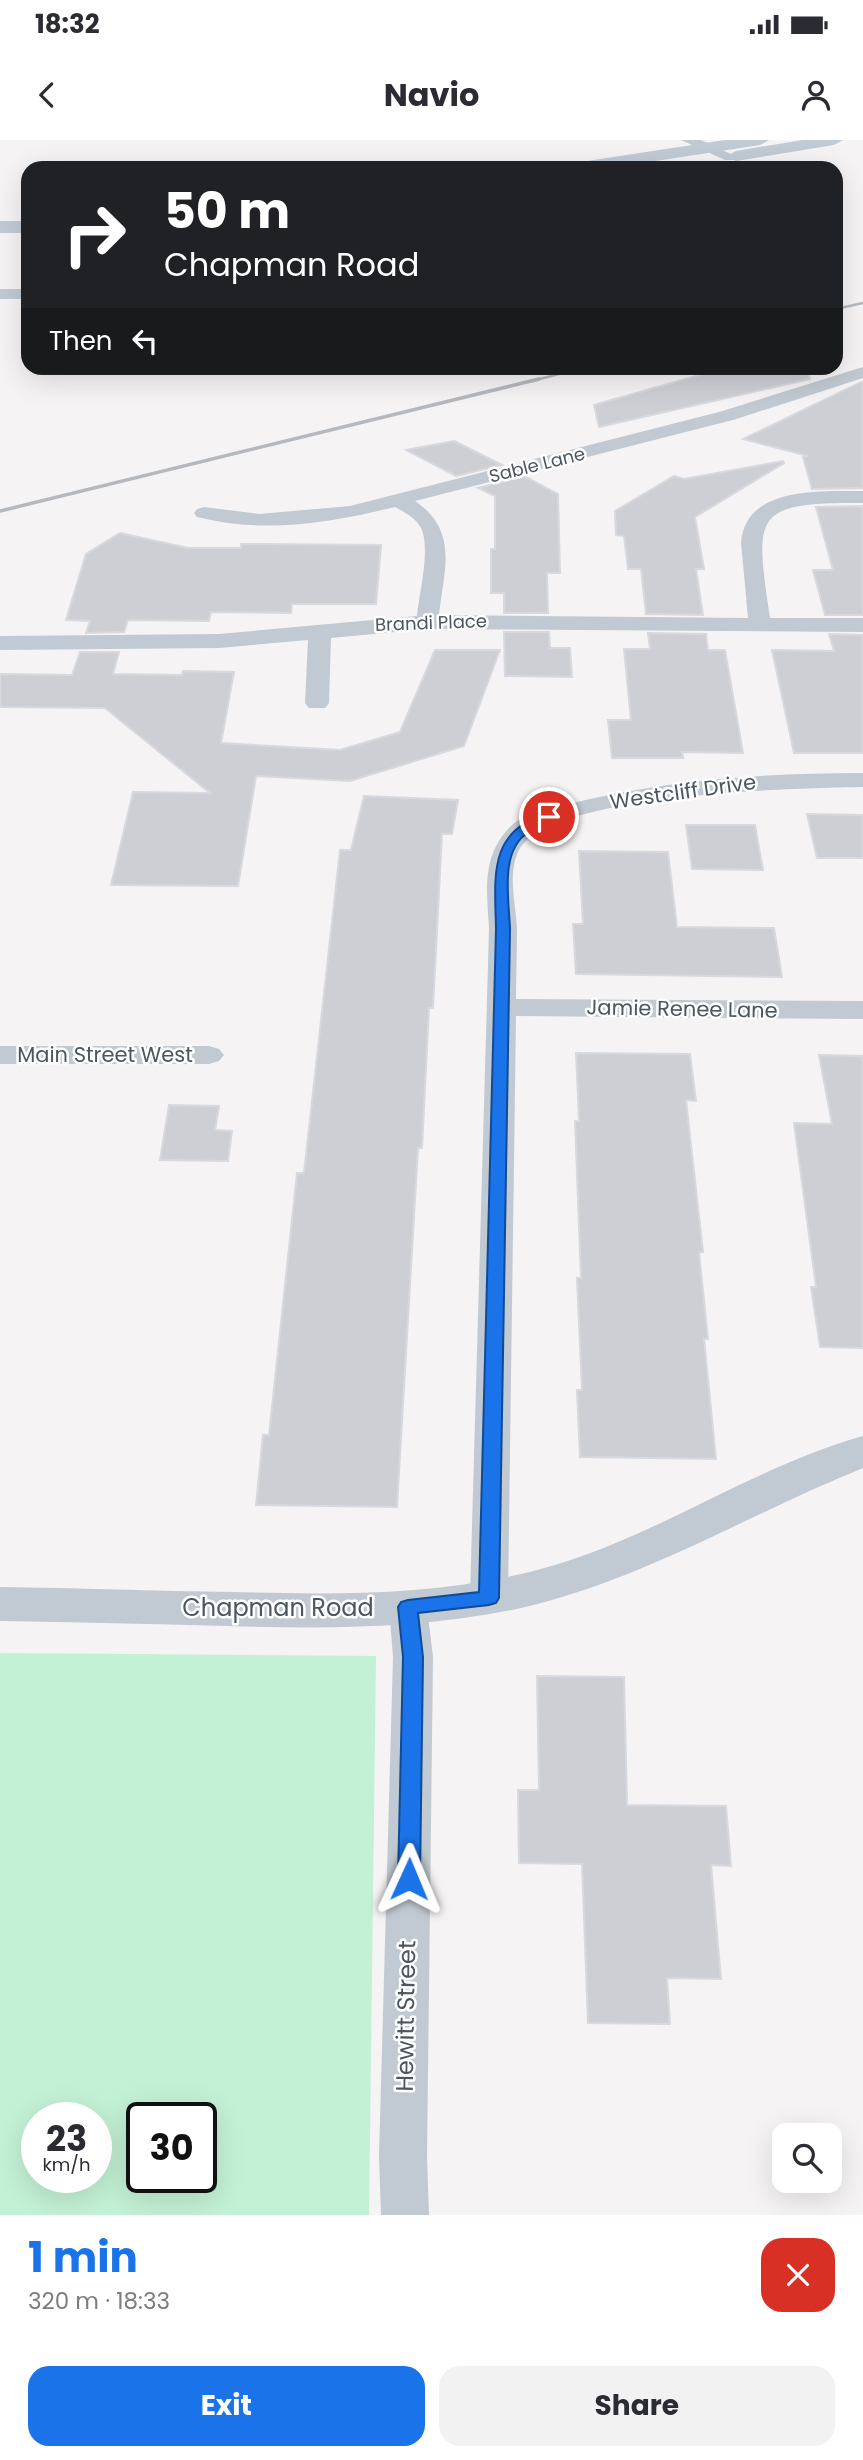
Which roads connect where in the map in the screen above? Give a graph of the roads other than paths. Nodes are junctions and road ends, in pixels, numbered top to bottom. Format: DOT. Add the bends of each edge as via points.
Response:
graph roads {
  1 [pos="688,140"];
  2 [pos="760,140"];
  3 [pos="834,140"];
  4 [pos="706,149"];
  5 [pos="730,157"];
  6 [pos="623,161"];
  7 [pos="704,161"];
  8 [pos="0,215"];
  9 [pos="21,215"];
  10 [pos="0,227"];
  11 [pos="21,227"];
  12 [pos="0,294"];
  13 [pos="21,294"];
  14 [pos="863,372"];
  15 [pos="863,497"];
  16 [pos="399,500"];
  17 [pos="204,513"];
  18 [pos="427,622"];
  19 [pos="760,624"];
  20 [pos="863,625"];
  21 [pos="320,632"];
  22 [pos="0,643"];
  23 [pos="317,703"];
  24 [pos="863,780"];
  25 [pos="501,1007"];
  26 [pos="863,1010"];
  27 [pos="0,1055"];
  28 [pos="209,1055"];
  29 [pos="863,1451"];
  30 [pos="489,1598"];
  31 [pos="0,1604"];
  32 [pos="408,1607"];
  33 [pos="405,2215"];
  1 -- 4 [label="street"];
  2 -- 4 [label="main road"];
  3 -- 5 [label="main road"];
  4 -- 5 [label="street"];
  4 -- 6 [label="main road"];
  5 -- 7 [label="main road"];
  8 -- 9 [label="main road"];
  10 -- 11 [label="main road"];
  12 -- 13 [label="street"];
  14 -- 16 [label="street, Sable Lane" via="726,416"];
  15 -- 19 [label="street" via="773,505 759,516 752,544"];
  16 -- 17 [label="street, Sable Lane" via="302,519 227,519"];
  16 -- 18 [label="street" via="432,529"];
  18 -- 19 [label="street, Brandi Place"];
  18 -- 21 [label="street, Brandi Place"];
  19 -- 20 [label="street, Brandi Place"];
  21 -- 22 [label="street, Brandi Place" via="219,641"];
  21 -- 23 [label="street"];
  24 -- 25 [label="street, Westcliff Drive" via="767,780 691,787 549,817 521,830 504,855 501,875"];
  25 -- 26 [label="street, Jamie Renee Lane"];
  25 -- 30 [label="street, Westcliff Drive"];
  27 -- 28 [label="street, Main Street West"];
  29 -- 30 [label="street, Chapman Road" via="646,1548 565,1579"];
  30 -- 32 [label="street, Chapman Road"];
  31 -- 32 [label="street, Chapman Road" via="302,1611"];
  32 -- 33 [label="street, Hewitt Street" via="413,1657"];
}
